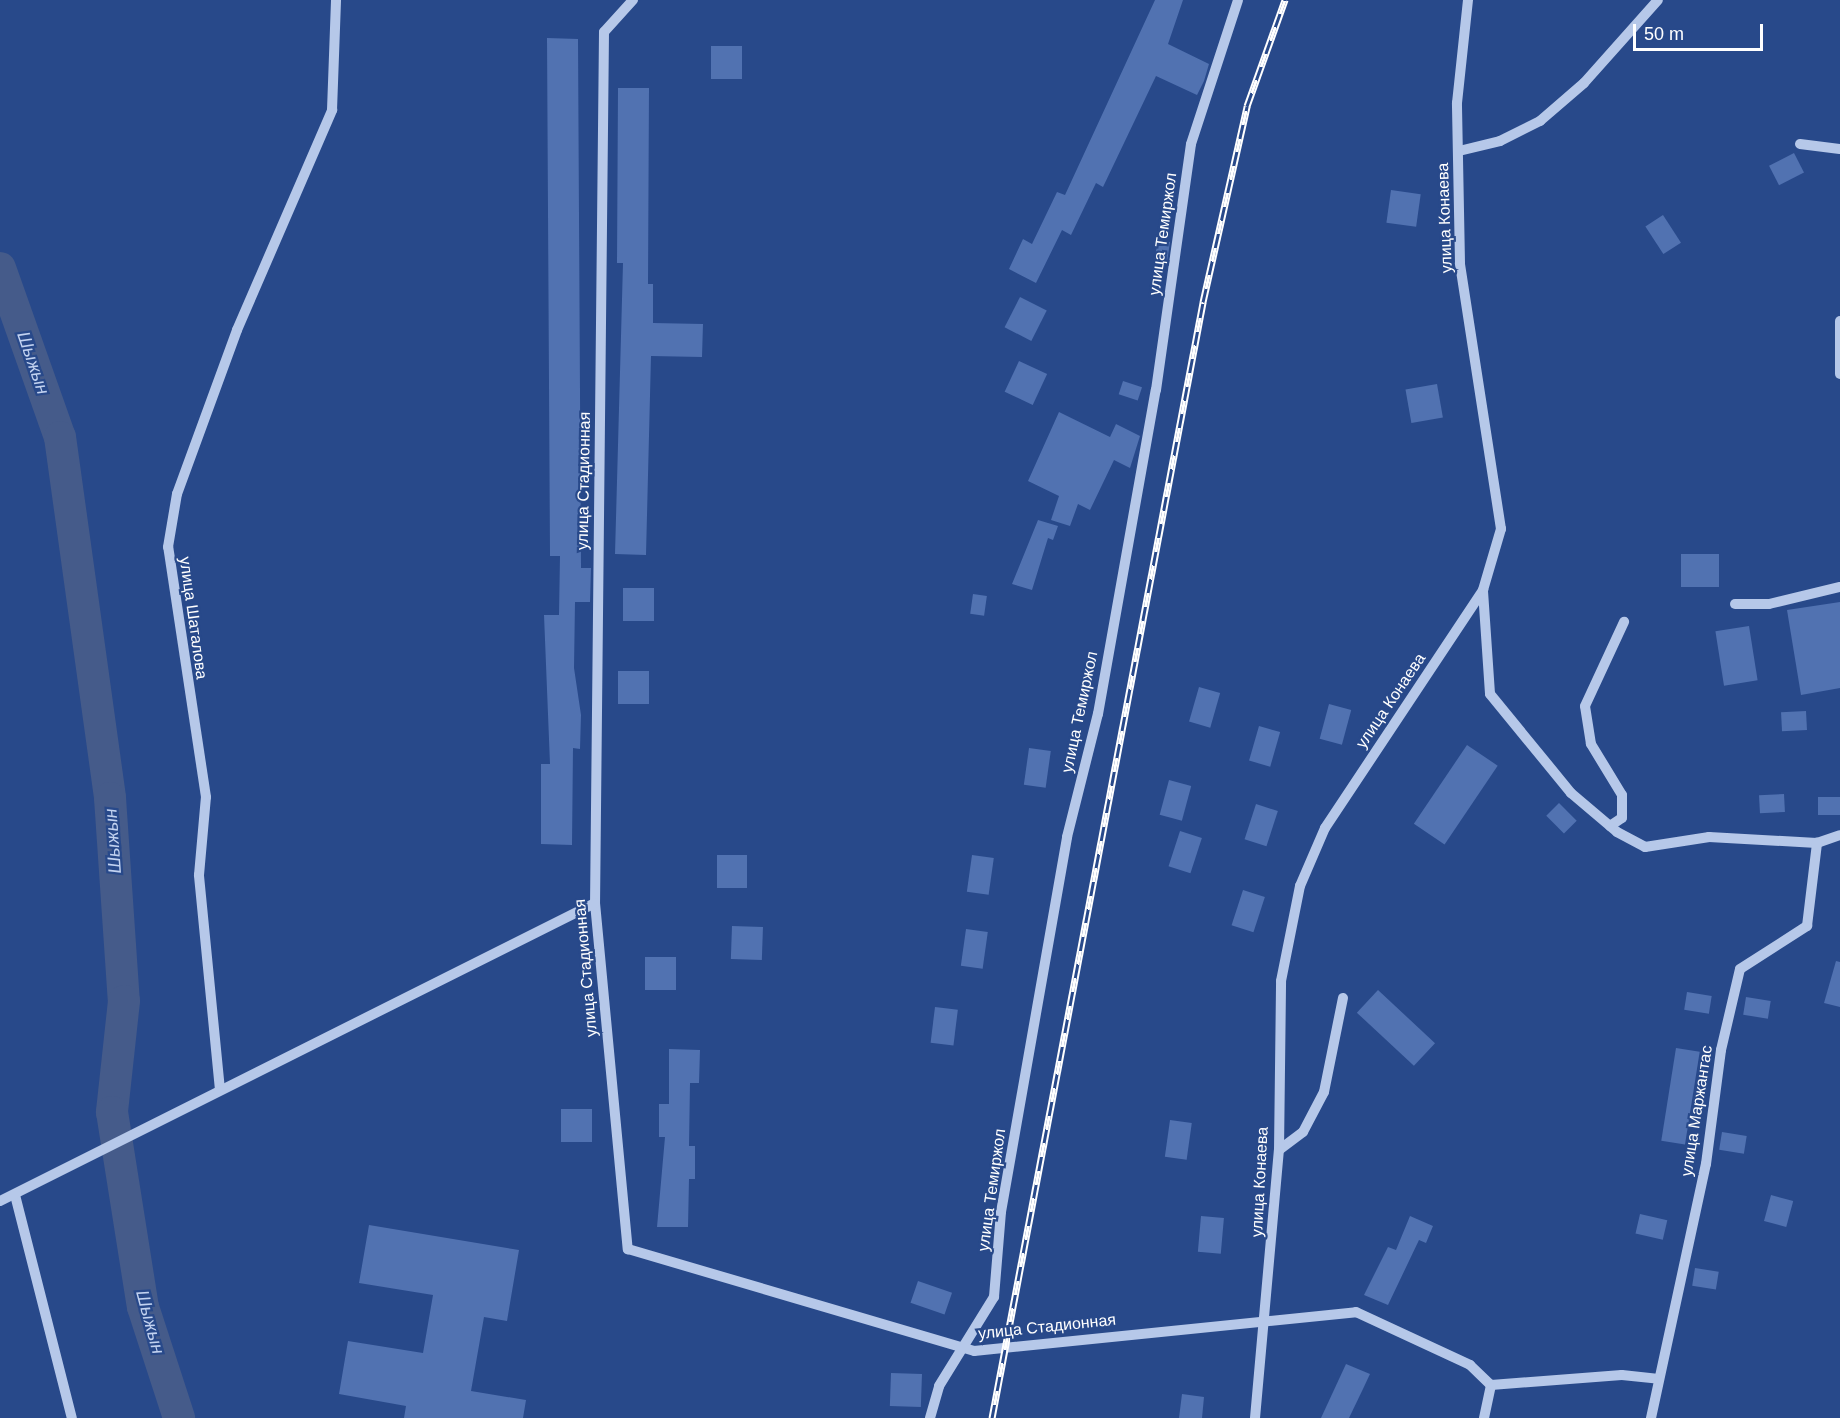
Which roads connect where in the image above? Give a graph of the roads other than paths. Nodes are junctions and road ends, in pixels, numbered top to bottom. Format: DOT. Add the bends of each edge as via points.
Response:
graph roads {
  1 [pos="336,0"];
  2 [pos="633,0"];
  3 [pos="1238,0"];
  4 [pos="1468,0"];
  5 [pos="1658,0"];
  6 [pos="1800,144"];
  7 [pos="1840,148"];
  8 [pos="1459,151"];
  9 [pos="1840,321"];
  10 [pos="1840,374"];
  11 [pos="1840,587"];
  12 [pos="1484,590"];
  13 [pos="1735,604"];
  14 [pos="1624,622"];
  15 [pos="1610,826"];
  16 [pos="1840,835"];
  17 [pos="1817,843"];
  18 [pos="595,903"];
  19 [pos="1343,998"];
  20 [pos="220,1090"];
  21 [pos="1279,1150"];
  22 [pos="15,1195"];
  23 [pos="0,1201"];
  24 [pos="1263,1318"];
  25 [pos="965,1348"];
  26 [pos="1659,1379"];
  27 [pos="1491,1385"];
  28 [pos="72,1418"];
  29 [pos="930,1418"];
  30 [pos="1255,1418"];
  31 [pos="1484,1418"];
  32 [pos="1651,1418"];
  1 -- 20 [label="street, улица Шаталова" via="332,110 237,330 177,494 168,547 206,797 199,875"];
  2 -- 18 [label="street, улица Стадионная" via="604,32"];
  3 -- 25 [label="street, улица Темиржол" via="1191,144 1156,390 1098,714 1067,837 1001,1212 994,1297"];
  4 -- 8 [label="street, улица Конаева" via="1457,103"];
  5 -- 8 [label="street" via="1584,83 1540,121 1500,141"];
  6 -- 7 [label="street"];
  8 -- 12 [label="street, улица Конаева" via="1460,263 1501,529"];
  9 -- 10 [label="street"];
  11 -- 13 [label="street" via="1769,604"];
  12 -- 15 [label="street" via="1490,694 1563,785"];
  12 -- 21 [label="street, улица Конаева" via="1325,828 1300,886 1281,981"];
  14 -- 15 [label="street" via="1585,706 1591,744 1622,795 1622,818"];
  15 -- 17 [label="street" via="1645,847 1709,837"];
  16 -- 17 [label="street"];
  17 -- 26 [label="street, улица Маржантас" via="1807,926 1740,969"];
  18 -- 20 [label="street"];
  18 -- 25 [label="street, улица Стадионная" via="628,1249"];
  19 -- 21 [label="street" via="1324,1092 1303,1132"];
  20 -- 22 [label="street"];
  21 -- 24 [label="street, улица Конаева"];
  22 -- 23 [label="street"];
  22 -- 28 [label="street"];
  24 -- 25 [label="street, улица Стадионная"];
  24 -- 27 [label="street, улица Стадионная" via="1356,1312 1470,1365"];
  24 -- 30 [label="street, улица Конаева"];
  25 -- 29 [label="street, улица Темиржол" via="939,1386"];
  26 -- 27 [label="street" via="1622,1375"];
  26 -- 32 [label="street, улица Маржантас"];
  27 -- 31 [label="street"];
}
